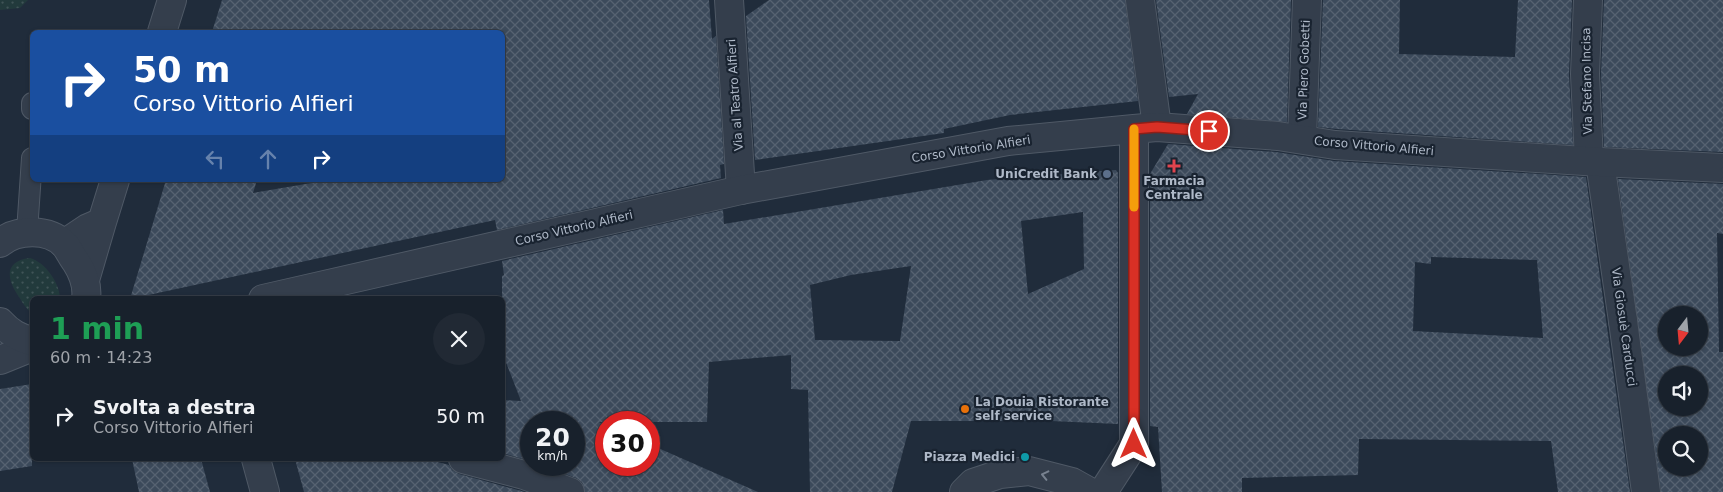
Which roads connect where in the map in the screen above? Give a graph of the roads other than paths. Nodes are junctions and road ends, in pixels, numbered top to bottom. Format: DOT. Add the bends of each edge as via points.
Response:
graph roads {
  1 [pos="172,0"];
  2 [pos="729,0"];
  3 [pos="1140,0"];
  4 [pos="1306,0"];
  5 [pos="1588,0"];
  6 [pos="163,30"];
  7 [pos="1146,128"];
  8 [pos="1302,139"];
  9 [pos="1594,162"];
  10 [pos="30,165"];
  11 [pos="1723,168"];
  12 [pos="114,182"];
  13 [pos="741,190"];
  14 [pos="102,222"];
  15 [pos="10,236"];
  16 [pos="64,244"];
  17 [pos="89,293"];
  18 [pos="276,296"];
  19 [pos="0,322"];
  20 [pos="30,340"];
  21 [pos="30,348"];
  22 [pos="0,360"];
  23 [pos="257,461"];
  24 [pos="471,461"];
  25 [pos="265,492"];
  26 [pos="570,492"];
  27 [pos="964,492"];
  28 [pos="1090,492"];
  29 [pos="1103,492"];
  30 [pos="1646,492"];
  1 -- 6 [label="street"];
  2 -- 13 [label="street, Via al Teatro Alfieri"];
  3 -- 7 [label="street"];
  4 -- 8 [label="street, Via Piero Gobetti"];
  5 -- 9 [label="street, Via Stefano Incisa" via="1585,74"];
  7 -- 8 [label="street, Corso Vittorio Alfieri"];
  7 -- 13 [label="street, Corso Vittorio Alfieri" via="1008,141"];
  7 -- 29 [label="street" via="1134,444"];
  8 -- 9 [label="street, Corso Vittorio Alfieri" via="1335,145"];
  9 -- 11 [label="street, Corso Vittorio Alfieri"];
  9 -- 30 [label="street, Via Giosuè Carducci" via="1623,321"];
  10 -- 15 [label="lane"];
  12 -- 14 [label="street"];
  13 -- 18 [label="street, Corso Vittorio Alfieri"];
  14 -- 16 [label="street"];
  14 -- 17 [label="street"];
  15 -- 16 [label="street" via="40,233"];
  16 -- 17 [label="street" via="80,268"];
  19 -- 20 [label="street" via="10,332"];
  21 -- 22 [label="street"];
  23 -- 25 [label="street"];
  24 -- 26 [label="street" via="524,475"];
  28 -- 27 [label="street, one-way" via="1072,482 1029,471 1000,474 973,483"];
}
